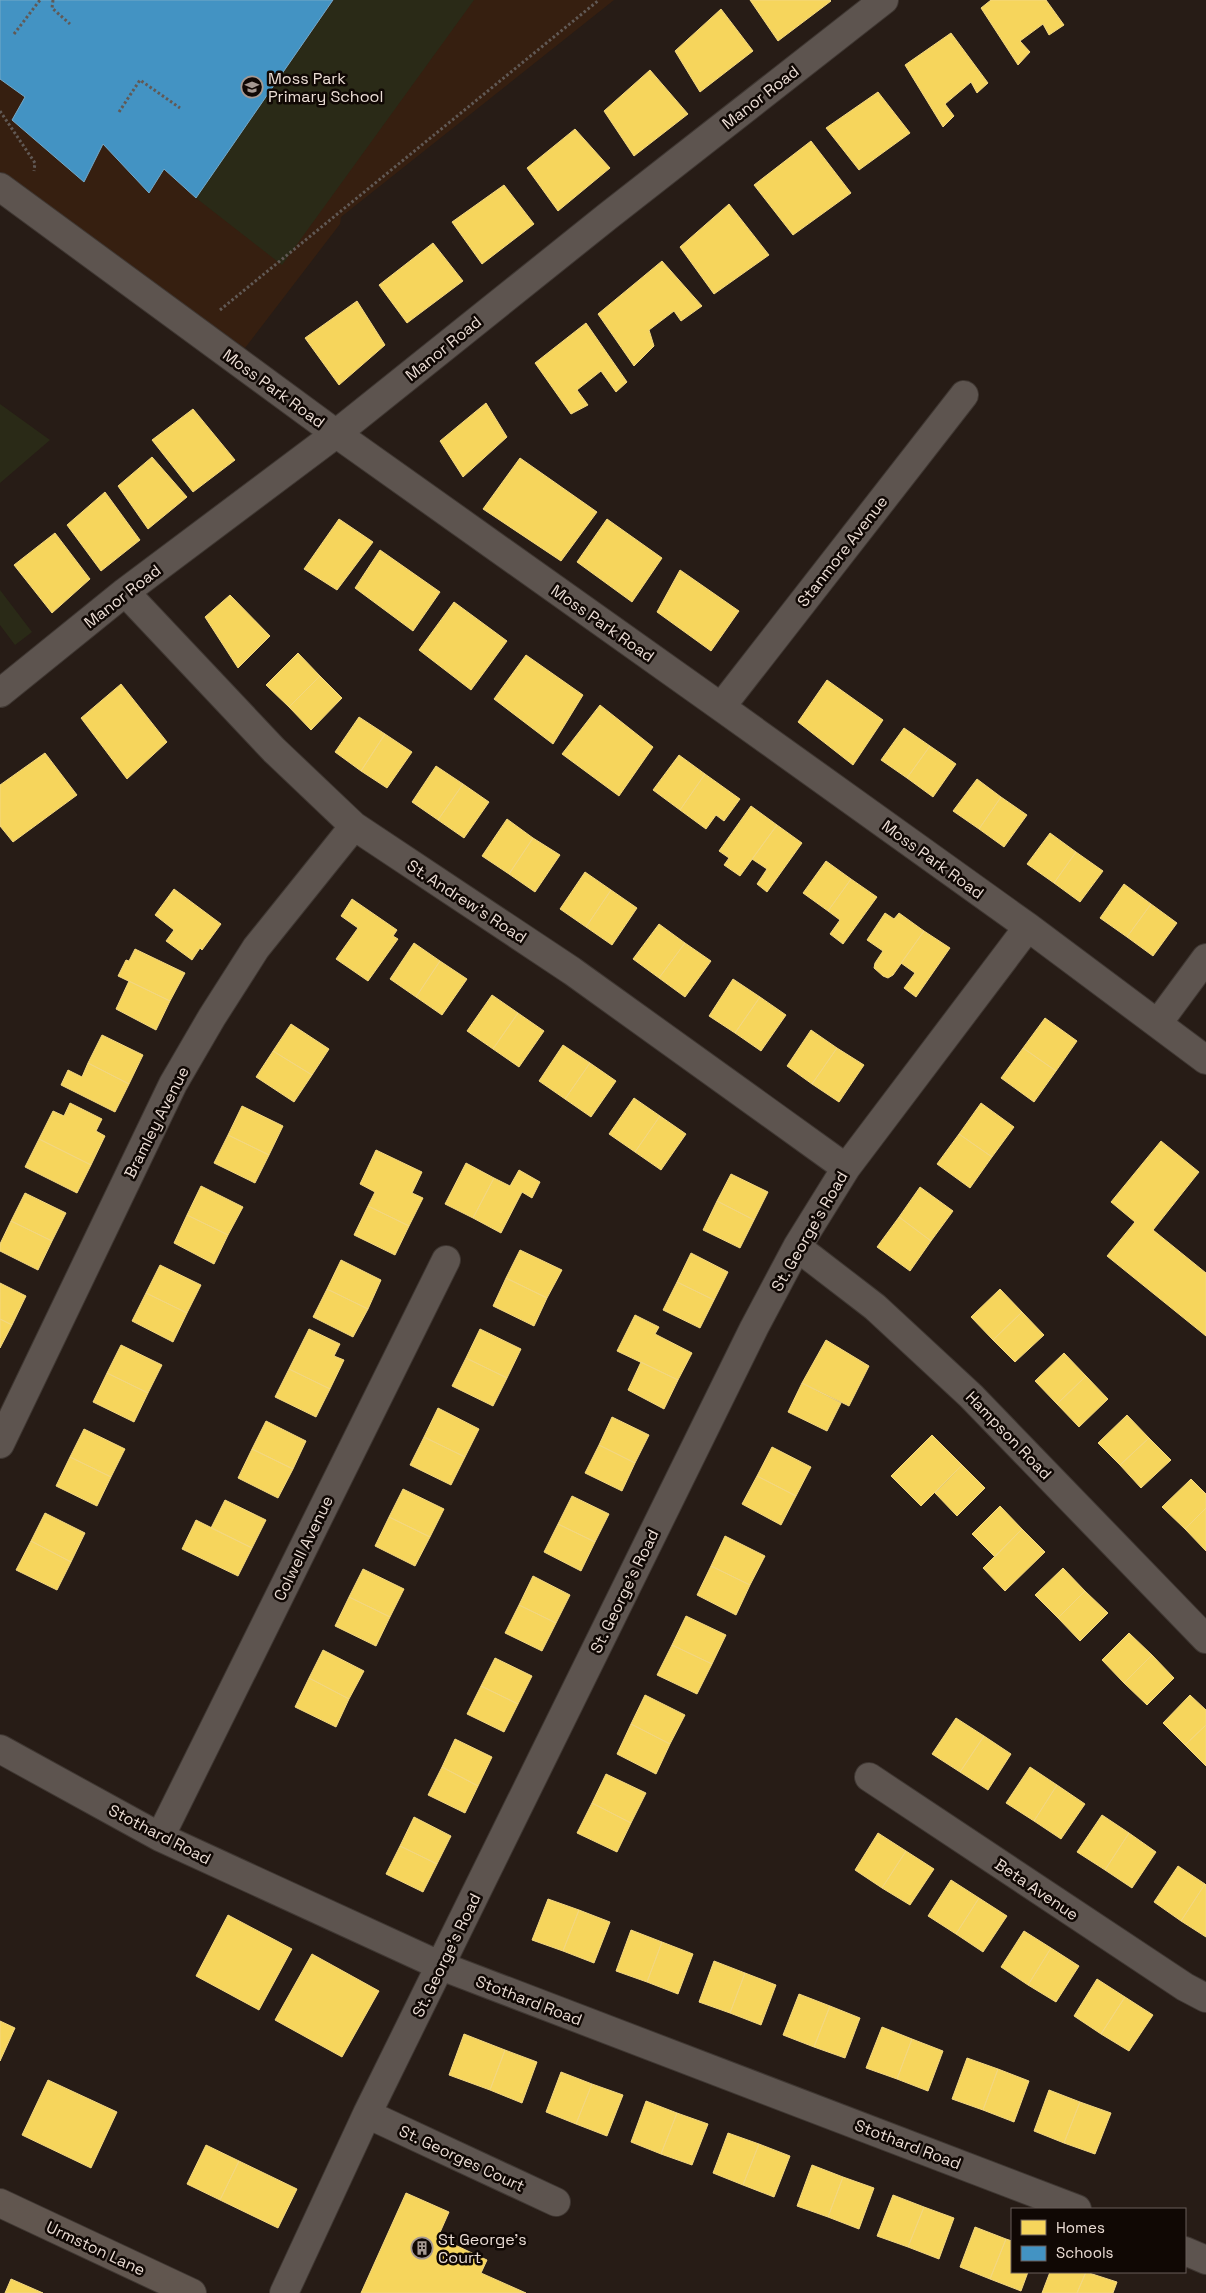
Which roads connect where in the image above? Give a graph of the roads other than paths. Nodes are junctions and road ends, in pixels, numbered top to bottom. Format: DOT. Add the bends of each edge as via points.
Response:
graph roads {
  1 [pos="884,0"];
  2 [pos="0,187"];
  3 [pos="964,395"];
  4 [pos="337,434"];
  5 [pos="125,592"];
  6 [pos="0,693"];
  7 [pos="721,706"];
  8 [pos="354,826"];
  9 [pos="1028,928"];
  10 [pos="1206,958"];
  11 [pos="1158,1023"];
  12 [pos="1206,1060"];
  13 [pos="846,1168"];
  14 [pos="797,1247"];
  15 [pos="446,1260"];
  16 [pos="0,1444"];
  17 [pos="1206,1639"];
  18 [pos="0,1749"];
  19 [pos="869,1777"];
  20 [pos="160,1837"];
  21 [pos="441,1966"];
  22 [pos="1206,1998"];
  23 [pos="367,2114"];
  24 [pos="556,2202"];
  25 [pos="0,2203"];
  26 [pos="1073,2208"];
  27 [pos="192,2293"];
  28 [pos="284,2293"];
  1 -- 4 [label="street, Manor Road"];
  2 -- 4 [label="street, Moss Park Road"];
  3 -- 7 [label="street, Stanmore Avenue"];
  4 -- 5 [label="street, Manor Road"];
  4 -- 7 [label="street, Moss Park Road"];
  5 -- 6 [label="street, Manor Road"];
  5 -- 8 [label="street, St. Andrew's Road" via="274,750"];
  7 -- 9 [label="street, Moss Park Road"];
  8 -- 13 [label="street, St. Andrew's Road" via="572,970"];
  8 -- 16 [label="street, Bramley Avenue" via="256,948 173,1084"];
  9 -- 11 [label="street, Moss Park Road"];
  9 -- 13 [label="street, St. George's Road"];
  10 -- 11 [label="street"];
  11 -- 12 [label="street, Moss Park Road"];
  13 -- 14 [label="street, St. George's Road"];
  14 -- 17 [label="street, Hampson Road" via="875,1308 971,1396"];
  14 -- 21 [label="street, St. George's Road" via="754,1328"];
  15 -- 20 [label="street, Colwell Avenue"];
  18 -- 20 [label="street, Stothard Road"];
  19 -- 22 [label="street, Beta Avenue"];
  20 -- 21 [label="street, Stothard Road"];
  21 -- 23 [label="street, St. George's Road"];
  21 -- 26 [label="street, Stothard Road"];
  23 -- 24 [label="street, St. Georges Court"];
  23 -- 28 [label="street, St. George's Road"];
  25 -- 27 [label="main road, Urmston Lane"];
}
